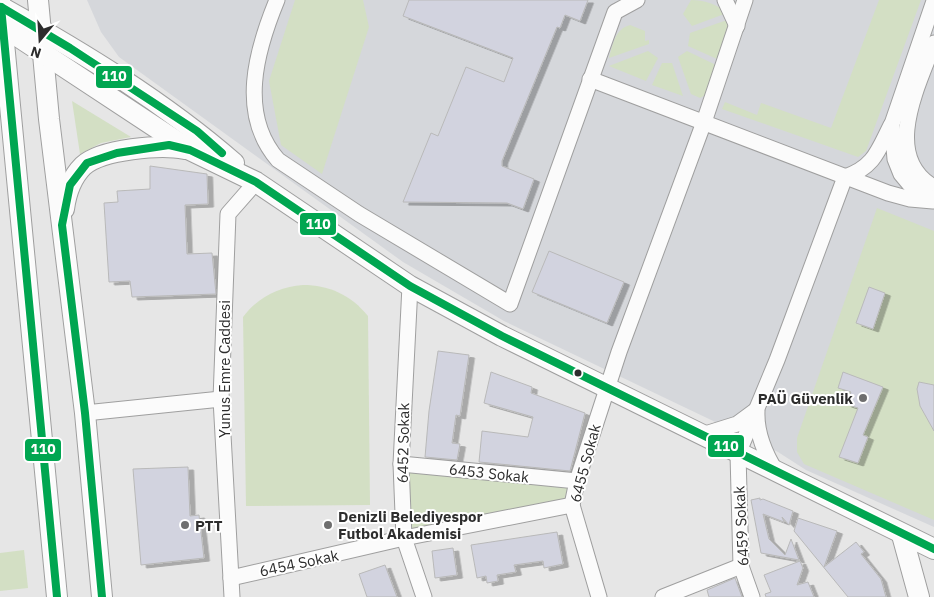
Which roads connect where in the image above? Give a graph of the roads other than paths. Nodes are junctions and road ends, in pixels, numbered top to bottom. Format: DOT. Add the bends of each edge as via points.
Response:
graph roads {
  1 [pos="38,0"];
  2 [pos="277,0"];
  3 [pos="637,0"];
  4 [pos="725,0"];
  5 [pos="745,0"];
  6 [pos="0,1"];
  7 [pos="934,1"];
  8 [pos="1,16"];
  9 [pos="736,26"];
  10 [pos="40,29"];
  11 [pos="934,43"];
  12 [pos="42,51"];
  13 [pos="590,79"];
  14 [pos="704,122"];
  15 [pos="892,124"];
  16 [pos="190,150"];
  17 [pos="845,177"];
  18 [pos="256,182"];
  19 [pos="934,196"];
  20 [pos="62,226"];
  21 [pos="410,286"];
  22 [pos="607,386"];
  23 [pos="221,400"];
  24 [pos="757,409"];
  25 [pos="85,413"];
  26 [pos="702,435"];
  27 [pos="738,454"];
  28 [pos="401,464"];
  29 [pos="777,473"];
  30 [pos="577,481"];
  31 [pos="572,505"];
  32 [pos="902,535"];
  33 [pos="404,538"];
  34 [pos="934,549"];
  35 [pos="741,566"];
  36 [pos="231,578"];
  37 [pos="57,597"];
  38 [pos="102,597"];
  39 [pos="232,597"];
  40 [pos="424,597"];
  41 [pos="599,597"];
  42 [pos="663,597"];
  43 [pos="752,597"];
  44 [pos="920,597"];
  1 -- 10 [label="main road"];
  2 -- 13 [label="street" via="259,50 254,88 258,121 273,154 360,214 510,304"];
  3 -- 13 [label="street" via="615,12"];
  4 -- 9 [label="street"];
  5 -- 9 [label="street, 6455 Sokak"];
  6 -- 8 [label="main road"];
  7 -- 15 [label="street"];
  8 -- 10 [label="main road"];
  8 -- 12 [label="main road"];
  8 -- 37 [label="main road"];
  9 -- 14 [label="street, 6455 Sokak"];
  10 -- 12 [label="main road"];
  10 -- 18 [label="main road" via="197,131"];
  11 -- 19 [label="street" via="906,130 907,153"];
  12 -- 16 [label="main road"];
  12 -- 20 [label="main road"];
  13 -- 14 [label="street"];
  14 -- 17 [label="street"];
  14 -- 22 [label="street, 6455 Sokak"];
  15 -- 17 [label="street" via="872,162 861,171"];
  15 -- 19 [label="street" via="895,159 901,174 911,186"];
  16 -- 18 [label="main road"];
  16 -- 20 [label="main road" via="169,145 152,147 117,153 87,163 70,185"];
  17 -- 19 [label="street" via="910,199"];
  17 -- 24 [label="street"];
  18 -- 21 [label="main road"];
  18 -- 23 [label="street, Yunus Emre Caddesi" via="228,214"];
  20 -- 25 [label="main road"];
  21 -- 22 [label="main road" via="502,336"];
  21 -- 28 [label="street, 6452 Sokak"];
  22 -- 26 [label="main road"];
  22 -- 30 [label="street, 6455 Sokak"];
  23 -- 25 [label="street"];
  23 -- 36 [label="street, Yunus Emre Caddesi"];
  24 -- 26 [label="street" via="737,424"];
  24 -- 27 [label="street"];
  24 -- 29 [label="street" via="761,442"];
  25 -- 38 [label="main road"];
  26 -- 27 [label="main road"];
  27 -- 29 [label="main road"];
  27 -- 35 [label="street, 6459 Sokak"];
  28 -- 30 [label="street, 6453 Sokak"];
  28 -- 33 [label="street, 6452 Sokak"];
  29 -- 32 [label="main road"];
  30 -- 31 [label="street, 6455 Sokak"];
  31 -- 33 [label="street, 6454 Sokak"];
  31 -- 41 [label="street, 6455 Sokak"];
  32 -- 34 [label="main road"];
  32 -- 44 [label="main road"];
  33 -- 36 [label="street, 6454 Sokak"];
  33 -- 40 [label="street, 6452 Sokak"];
  35 -- 42 [label="street"];
  35 -- 43 [label="street, 6459 Sokak"];
  36 -- 39 [label="street, Yunus Emre Caddesi"];
}
